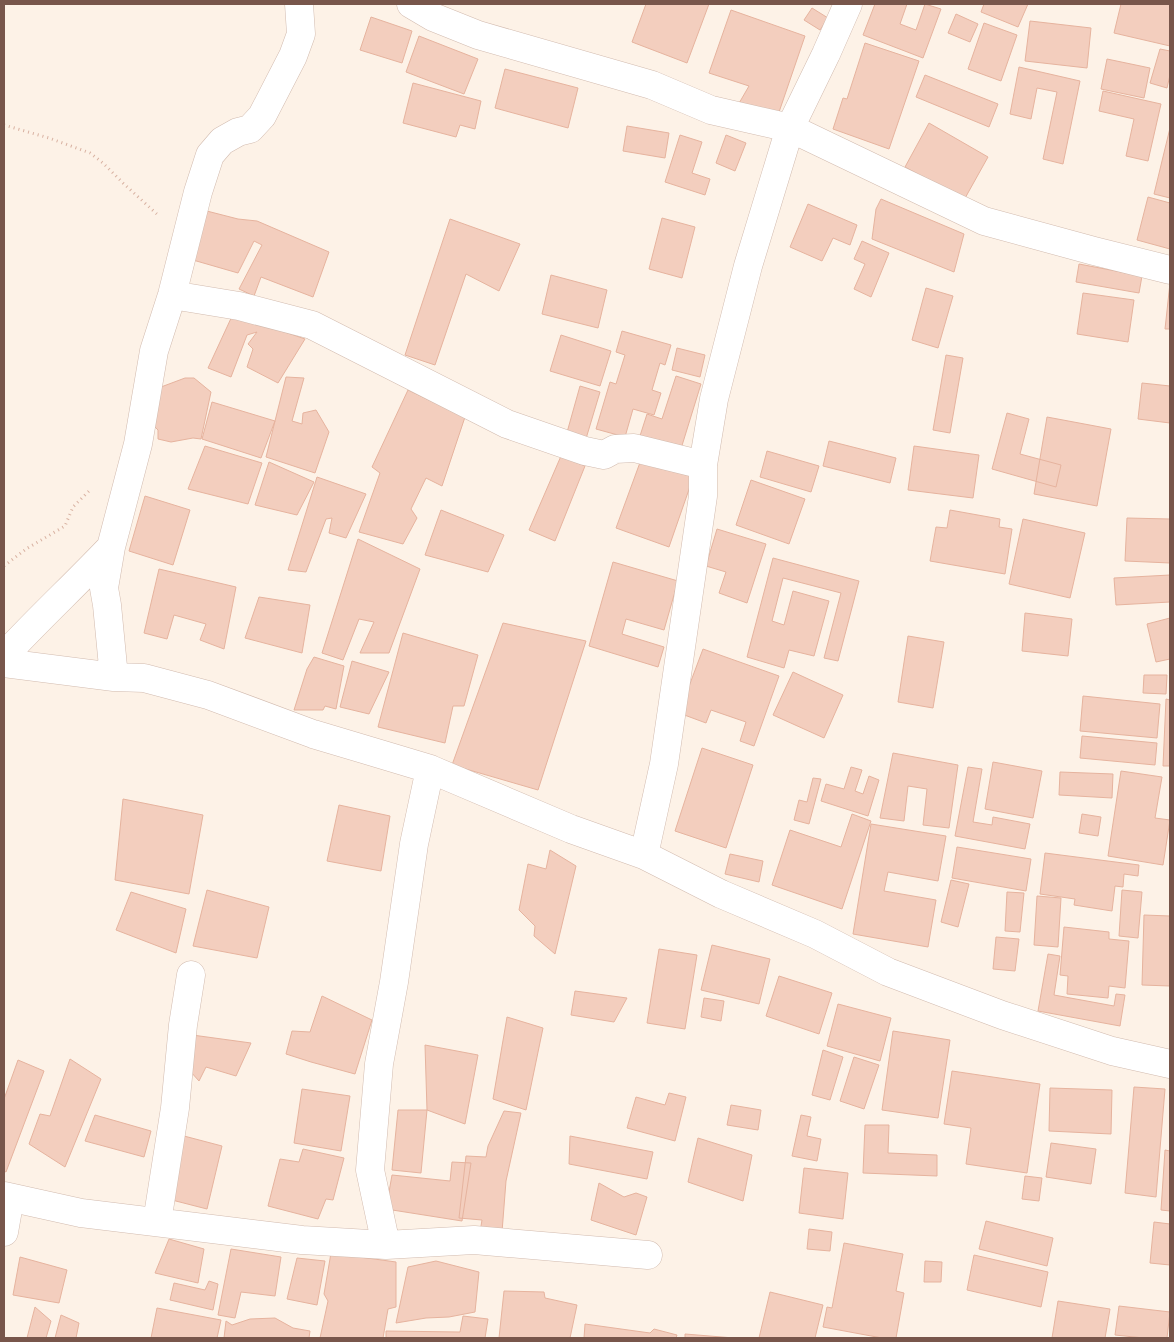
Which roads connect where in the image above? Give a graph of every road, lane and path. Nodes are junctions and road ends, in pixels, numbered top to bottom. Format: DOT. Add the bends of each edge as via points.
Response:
graph roads {
  1 [pos="299,4"];
  2 [pos="412,4"];
  3 [pos="848,4"];
  4 [pos="4,126"];
  5 [pos="790,128"];
  6 [pos="188,235"];
  7 [pos="1170,270"];
  8 [pos="172,295"];
  9 [pos="703,465"];
  10 [pos="92,487"];
  11 [pos="112,547"];
  12 [pos="4,566"];
  13 [pos="4,656"];
  14 [pos="4,663"];
  15 [pos="114,677"];
  16 [pos="430,769"];
  17 [pos="644,855"];
  18 [pos="191,975"];
  19 [pos="1170,1064"];
  20 [pos="7,1197"];
  21 [pos="157,1222"];
  22 [pos="4,1232"];
  23 [pos="386,1245"];
  24 [pos="648,1255"];
  1 -- 6 [label="street" via="301,34 294,56 262,116 250,129 222,141 210,155"];
  2 -- 5 [label="street" via="433,17 478,35 652,85 711,110"];
  3 -- 5 [label="street"];
  4 -- 6 [label="path" via="90,153 176,232"];
  5 -- 7 [label="street" via="984,220"];
  5 -- 9 [label="street" via="748,266 714,399"];
  6 -- 8 [label="street"];
  8 -- 9 [label="street" via="239,306 312,325 507,424 585,452 604,454 615,449 634,448"];
  8 -- 11 [label="street" via="154,351 138,444"];
  9 -- 17 [label="street" via="703,496 664,764"];
  10 -- 12 [label="path" via="73,507 65,526"];
  11 -- 13 [label="street"];
  11 -- 15 [label="street" via="104,588"];
  14 -- 15 [label="street"];
  15 -- 16 [label="street" via="144,678 208,695 313,734"];
  16 -- 17 [label="street"];
  16 -- 23 [label="street" via="414,844 380,1064 370,1170"];
  17 -- 19 [label="street" via="721,894 816,934 888,972 1066,1036 1112,1051"];
  18 -- 21 [label="street"];
  20 -- 21 [label="street" via="81,1213"];
  20 -- 22 [label="street"];
  21 -- 23 [label="street" via="302,1240"];
  23 -- 24 [label="street" via="474,1240"];
}
